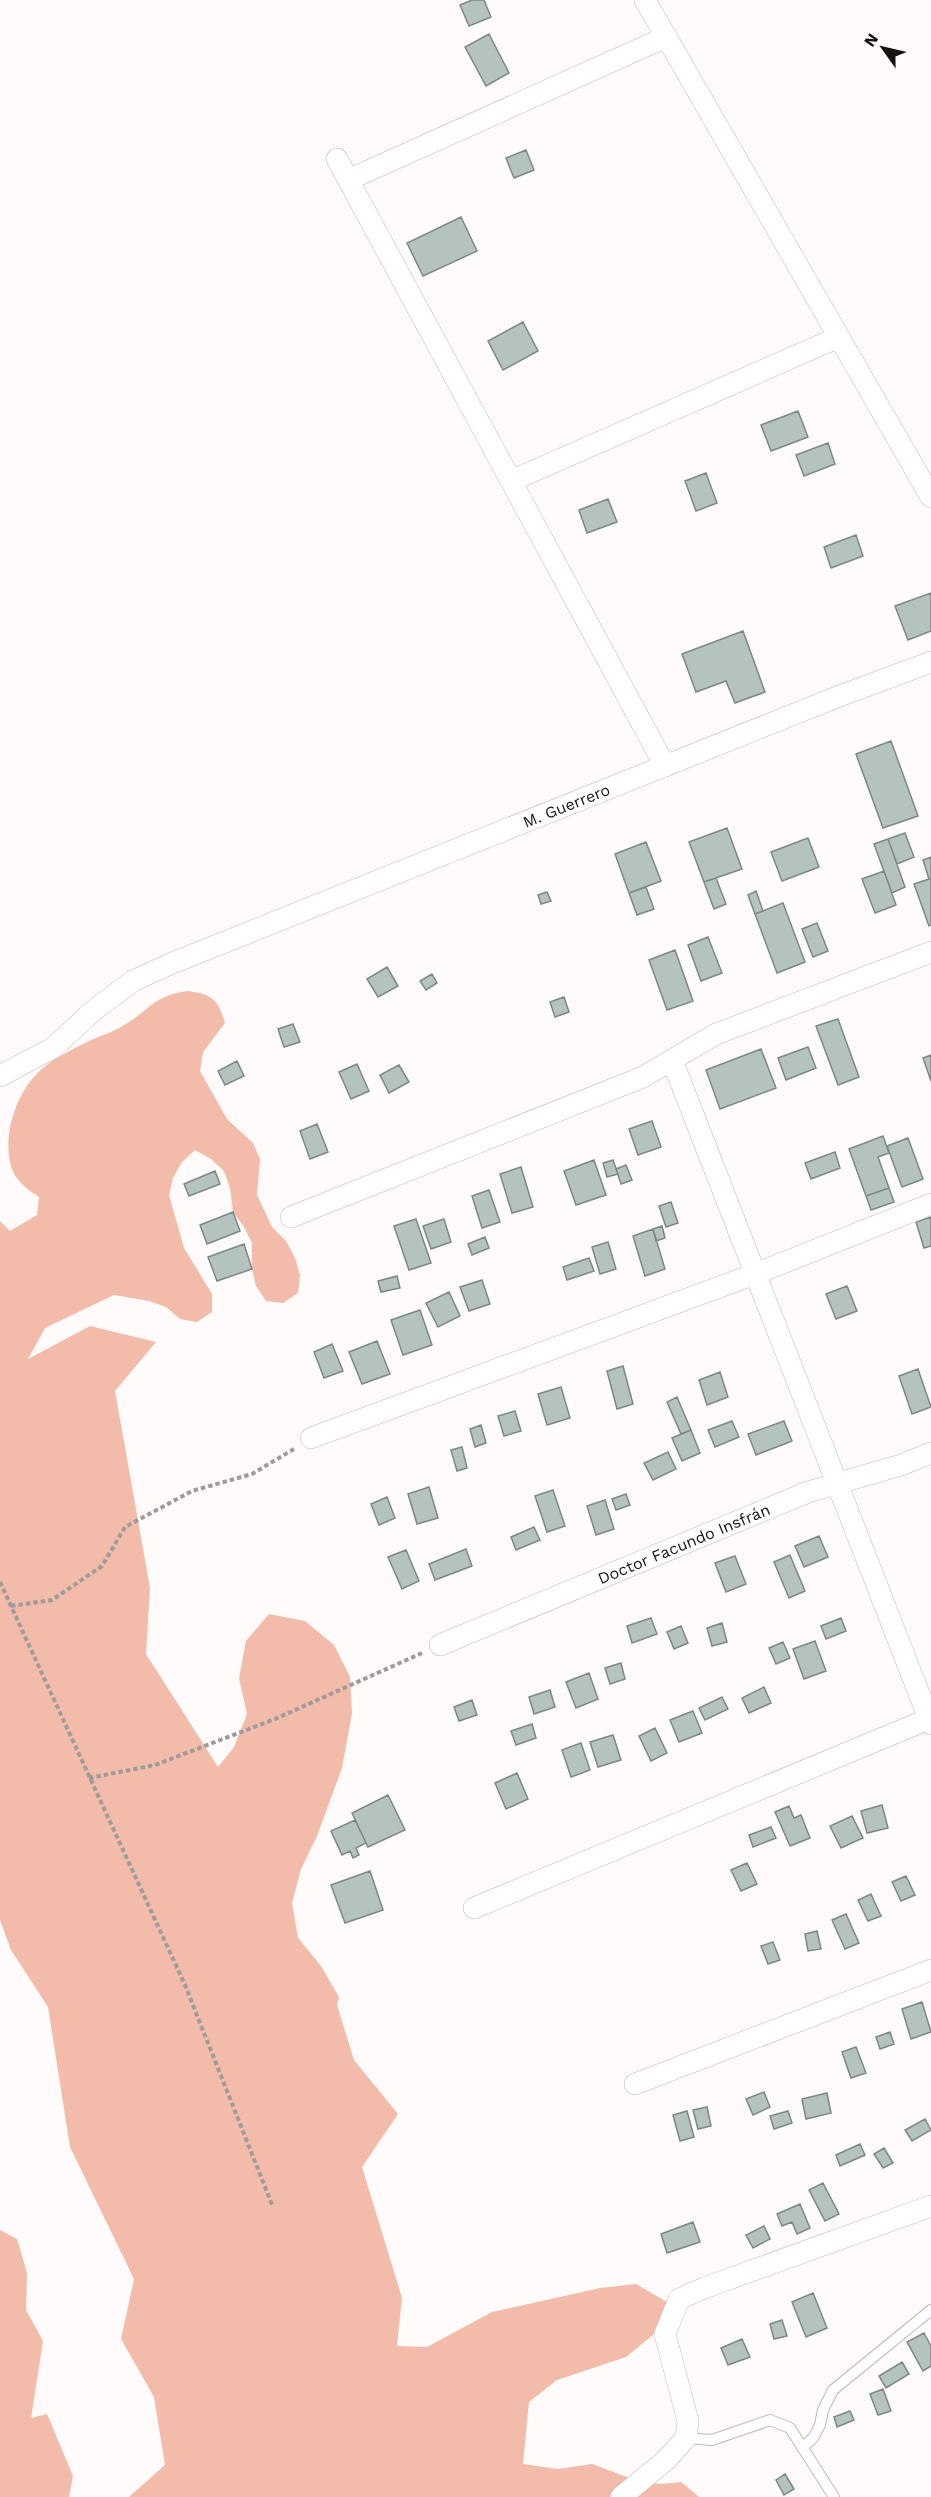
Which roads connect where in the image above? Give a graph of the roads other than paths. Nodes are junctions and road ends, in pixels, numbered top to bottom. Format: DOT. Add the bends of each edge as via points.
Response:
graph roads {
  1 [pos="645,0"];
  2 [pos="666,37"];
  3 [pos="337,159"];
  4 [pos="348,180"];
  5 [pos="839,337"];
  6 [pos="511,481"];
  7 [pos="931,497"];
  8 [pos="931,662"];
  9 [pos="665,766"];
  10 [pos="931,952"];
  11 [pos="672,1060"];
  12 [pos="0,1076"];
  13 [pos="931,1204"];
  14 [pos="291,1217"];
  15 [pos="755,1274"];
  16 [pos="311,1438"];
  17 [pos="931,1453"];
  18 [pos="837,1483"];
  19 [pos="440,1645"];
  20 [pos="930,1720"];
  21 [pos="474,1908"];
  22 [pos="931,1970"];
  23 [pos="636,2084"];
  24 [pos="931,2206"];
  25 [pos="931,2310"];
  26 [pos="686,2438"];
  27 [pos="802,2448"];
  28 [pos="621,2497"];
  29 [pos="834,2497"];
  1 -- 2 [label="street"];
  2 -- 4 [label="street"];
  2 -- 5 [label="street"];
  3 -- 4 [label="street"];
  4 -- 6 [label="street"];
  5 -- 6 [label="street"];
  5 -- 7 [label="street"];
  6 -- 9 [label="street"];
  8 -- 9 [label="street, M. Guerrero"];
  9 -- 12 [label="street, M. Guerrero" via="133,981 53,1048"];
  10 -- 11 [label="street" via="716,1034"];
  11 -- 14 [label="street" via="643,1077"];
  11 -- 15 [label="street"];
  13 -- 15 [label="street"];
  15 -- 16 [label="street"];
  15 -- 18 [label="street"];
  17 -- 18 [label="street, Doctor Facundo Insfrán"];
  18 -- 19 [label="street, Doctor Facundo Insfrán"];
  18 -- 20 [label="street"];
  20 -- 21 [label="street"];
  22 -- 23 [label="street"];
  24 -- 26 [label="street" via="679,2299 665,2334 688,2421"];
  25 -- 27 [label="lane" via="833,2390 820,2426"];
  26 -- 27 [label="lane" via="711,2440 770,2420 790,2428"];
  26 -- 28 [label="street"];
  27 -- 29 [label="lane"];
}
